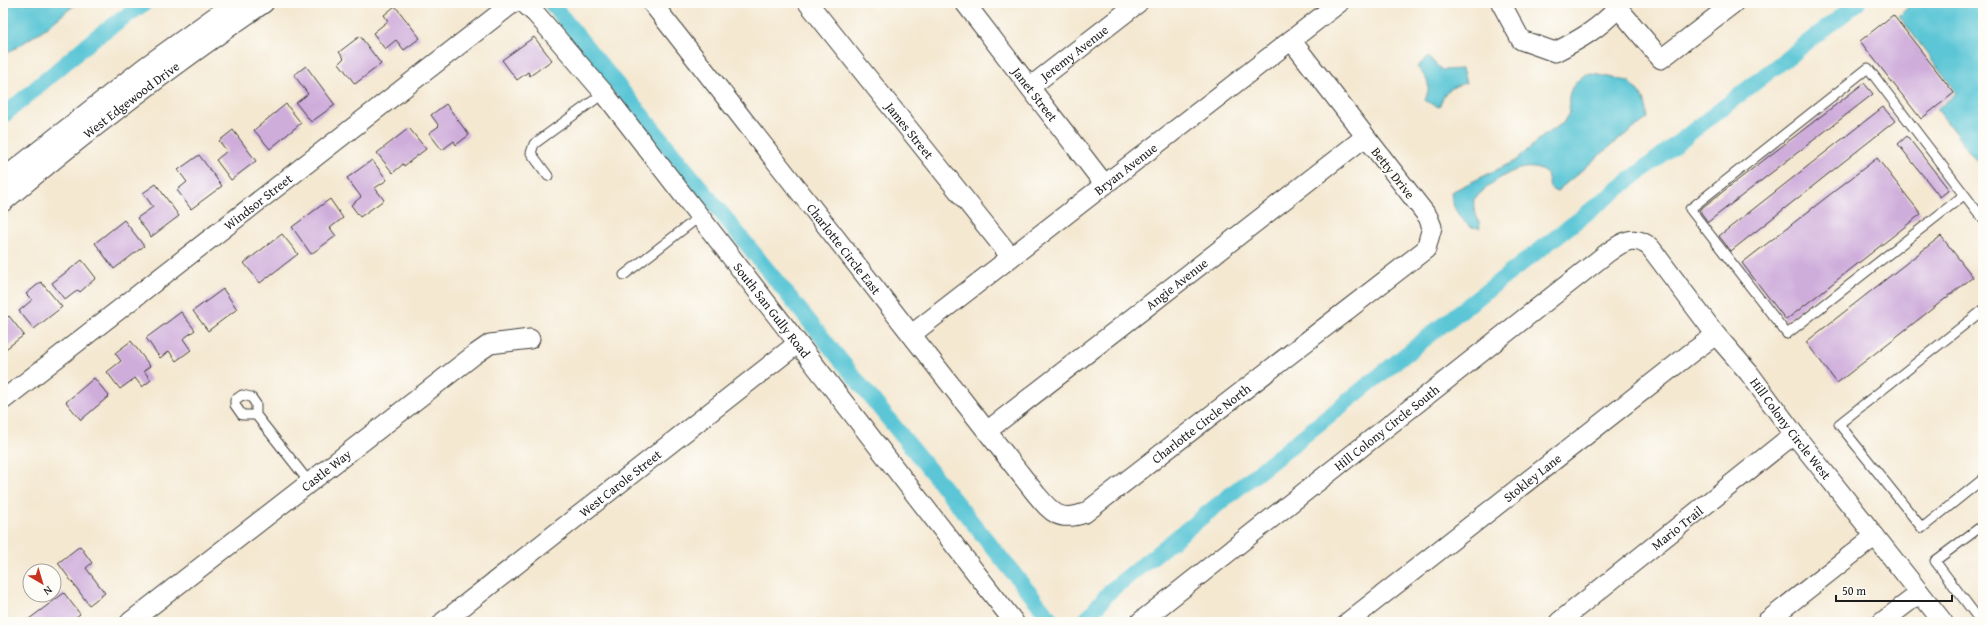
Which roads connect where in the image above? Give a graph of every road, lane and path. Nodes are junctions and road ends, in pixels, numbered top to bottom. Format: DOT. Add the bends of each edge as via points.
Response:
graph roads {
  1 [pos="234,3"];
  2 [pos="264,3"];
  3 [pos="514,3"];
  4 [pos="524,3"];
  5 [pos="652,3"];
  6 [pos="808,3"];
  7 [pos="965,3"];
  8 [pos="1138,3"];
  9 [pos="1339,3"];
  10 [pos="1501,3"];
  11 [pos="1734,3"];
  12 [pos="1616,5"];
  13 [pos="1291,40"];
  14 [pos="1030,87"];
  15 [pos="604,93"];
  16 [pos="1365,137"];
  17 [pos="548,176"];
  18 [pos="3,179"];
  19 [pos="1105,185"];
  20 [pos="1964,195"];
  21 [pos="3,202"];
  22 [pos="700,217"];
  23 [pos="1983,219"];
  24 [pos="1635,240"];
  25 [pos="1011,257"];
  26 [pos="624,275"];
  27 [pos="1364,297"];
  28 [pos="1983,310"];
  29 [pos="912,334"];
  30 [pos="1716,335"];
  31 [pos="530,339"];
  32 [pos="798,344"];
  33 [pos="3,400"];
  34 [pos="256,415"];
  35 [pos="987,431"];
  36 [pos="1794,434"];
  37 [pos="1983,479"];
  38 [pos="310,482"];
  39 [pos="1036,494"];
  40 [pos="1983,525"];
  41 [pos="1875,536"];
  42 [pos="1920,593"];
  43 [pos="130,622"];
  44 [pos="443,622"];
  45 [pos="1014,622"];
  46 [pos="1140,622"];
  47 [pos="1348,622"];
  48 [pos="1559,622"];
  49 [pos="1766,622"];
  50 [pos="1882,622"];
  51 [pos="1943,622"];
  52 [pos="1981,622"];
  1 -- 18 [label="street, West Edgewood Drive" via="145,66"];
  2 -- 21 [label="street, West Edgewood Drive" via="193,52 82,136"];
  3 -- 33 [label="street, Windsor Street"];
  4 -- 15 [label="street, South San Gully Road"];
  5 -- 29 [label="street, Charlotte Circle East"];
  6 -- 25 [label="street, James Street"];
  7 -- 14 [label="street, Janet Street"];
  8 -- 14 [label="street, Jeremy Avenue"];
  9 -- 13 [label="street, Bryan Avenue"];
  10 -- 12 [label="street" via="1521,40 1555,52 1600,26"];
  11 -- 12 [label="street" via="1661,59"];
  13 -- 16 [label="street, Betty Drive"];
  13 -- 19 [label="street, Bryan Avenue"];
  14 -- 19 [label="street, Janet Street"];
  15 -- 17 [label="lane" via="534,144 531,153"];
  15 -- 22 [label="street, South San Gully Road"];
  16 -- 27 [label="street, Betty Drive" via="1428,217 1432,227 1426,249"];
  16 -- 35 [label="street, Angie Avenue"];
  19 -- 25 [label="street, Bryan Avenue"];
  20 -- 20 [label="lane" via="1868,68 1690,209 1787,334"];
  20 -- 23 [label="lane"];
  22 -- 26 [label="lane"];
  22 -- 32 [label="street, South San Gully Road"];
  24 -- 30 [label="street, Hill Colony Circle West" via="1650,247"];
  24 -- 46 [label="street, Hill Colony Circle South" via="1623,241 1606,254"];
  25 -- 29 [label="street, Bryan Avenue"];
  27 -- 39 [label="street, Charlotte Circle North" via="1085,513 1072,517 1059,515 1050,511"];
  28 -- 37 [label="lane" via="1839,424 1922,528"];
  29 -- 35 [label="street, Charlotte Circle East"];
  30 -- 36 [label="street, Hill Colony Circle West" via="1749,373"];
  30 -- 47 [label="street, Stokley Lane"];
  31 -- 38 [label="street, Castle Way" via="490,344"];
  32 -- 44 [label="street, West Carole Street"];
  32 -- 45 [label="street, South San Gully Road"];
  34 -- 38 [label="lane"];
  35 -- 39 [label="street, Charlotte Circle East"];
  36 -- 41 [label="street, Hill Colony Circle West"];
  36 -- 48 [label="street, Mario Trail"];
  38 -- 43 [label="street, Castle Way"];
  40 -- 52 [label="lane" via="1935,561"];
  41 -- 42 [label="street, Hill Colony Circle West"];
  41 -- 49 [label="street"];
  42 -- 50 [label="street"];
  42 -- 51 [label="street, Hill Colony Circle West"];
}
